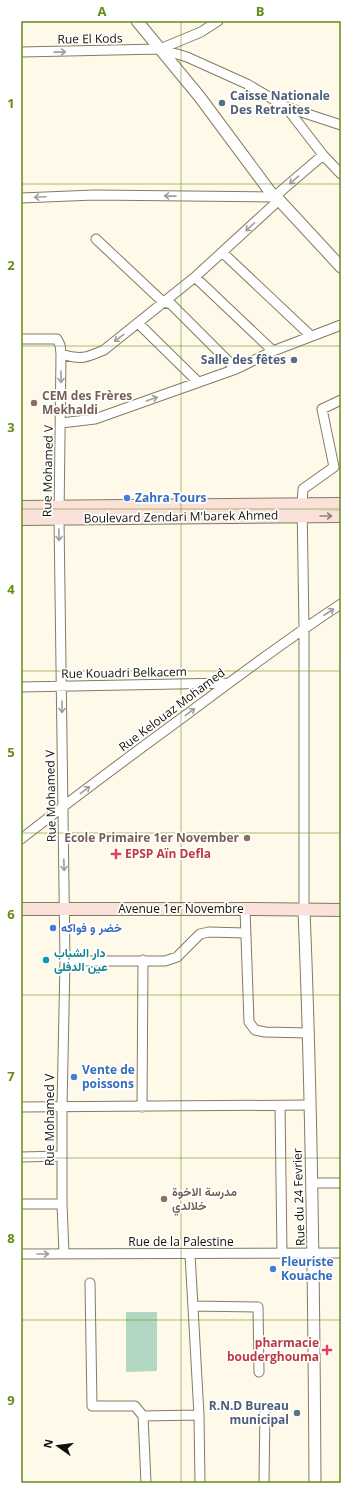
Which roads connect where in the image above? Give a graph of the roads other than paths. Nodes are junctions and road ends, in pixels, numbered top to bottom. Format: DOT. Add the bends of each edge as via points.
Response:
graph roads {
  1 [pos="136,21"];
  2 [pos="218,21"];
  3 [pos="160,50"];
  4 [pos="21,52"];
  5 [pos="286,107"];
  6 [pos="341,125"];
  7 [pos="323,155"];
  8 [pos="341,174"];
  9 [pos="21,198"];
  10 [pos="276,199"];
  11 [pos="96,239"];
  12 [pos="223,253"];
  13 [pos="341,267"];
  14 [pos="195,277"];
  15 [pos="163,302"];
  16 [pos="138,323"];
  17 [pos="341,324"];
  18 [pos="311,336"];
  19 [pos="21,339"];
  20 [pos="273,351"];
  21 [pos="62,354"];
  22 [pos="236,369"];
  23 [pos="198,382"];
  24 [pos="341,400"];
  25 [pos="61,423"];
  26 [pos="341,504"];
  27 [pos="21,507"];
  28 [pos="302,510"];
  29 [pos="59,512"];
  30 [pos="341,516"];
  31 [pos="21,519"];
  32 [pos="341,604"];
  33 [pos="304,628"];
  34 [pos="228,683"];
  35 [pos="21,687"];
  36 [pos="62,687"];
  37 [pos="62,807"];
  38 [pos="21,839"];
  39 [pos="21,909"];
  40 [pos="65,909"];
  41 [pos="245,909"];
  42 [pos="341,910"];
  43 [pos="304,911"];
  44 [pos="245,933"];
  45 [pos="143,960"];
  46 [pos="65,961"];
  47 [pos="309,1033"];
  48 [pos="310,1105"];
  49 [pos="280,1106"];
  50 [pos="21,1107"];
  51 [pos="62,1107"];
  52 [pos="142,1107"];
  53 [pos="62,1156"];
  54 [pos="21,1157"];
  55 [pos="312,1183"];
  56 [pos="341,1183"];
  57 [pos="21,1204"];
  58 [pos="62,1204"];
  59 [pos="282,1253"];
  60 [pos="341,1253"];
  61 [pos="21,1254"];
  62 [pos="64,1254"];
  63 [pos="190,1254"];
  64 [pos="314,1254"];
  65 [pos="90,1283"];
  66 [pos="193,1306"];
  67 [pos="259,1372"];
  68 [pos="265,1408"];
  69 [pos="199,1415"];
  70 [pos="143,1416"];
  71 [pos="146,1483"];
  72 [pos="200,1483"];
  73 [pos="264,1483"];
  74 [pos="315,1483"];
  1 -- 3 [label="street"];
  2 -- 3 [label="street" via="201,32"];
  4 -- 3 [label="street, Rue El Kods, one-way"];
  3 -- 5 [label="street" via="187,57 248,84"];
  3 -- 10 [label="street" via="199,96"];
  5 -- 6 [label="street"];
  5 -- 7 [label="street"];
  7 -- 8 [label="street"];
  7 -- 10 [label="street, one-way"];
  10 -- 9 [label="street, one-way" via="94,195"];
  10 -- 12 [label="street, one-way"];
  10 -- 13 [label="street"];
  11 -- 15 [label="street"];
  12 -- 14 [label="street"];
  12 -- 18 [label="street"];
  14 -- 15 [label="street"];
  14 -- 20 [label="street"];
  15 -- 16 [label="street"];
  15 -- 22 [label="street" via="171,304"];
  16 -- 21 [label="street, one-way" via="104,350 87,357 74,358"];
  16 -- 23 [label="street"];
  17 -- 18 [label="street"];
  18 -- 20 [label="street"];
  19 -- 21 [label="street, Rue Mohamed V" via="57,338"];
  20 -- 22 [label="street"];
  21 -- 25 [label="street, Rue Mohamed V, one-way"];
  22 -- 23 [label="street"];
  25 -- 23 [label="street, one-way" via="95,419"];
  24 -- 28 [label="street" via="322,409 334,467 303,489"];
  25 -- 29 [label="street, Rue Mohamed V"];
  26 -- 28 [label="main road"];
  27 -- 29 [label="main road"];
  28 -- 29 [label="main road, Boulevard Zendari M'barek Ahmed"];
  28 -- 30 [label="main road, Boulevard Zendari M'barek Ahmed, one-way"];
  28 -- 33 [label="street"];
  29 -- 31 [label="main road, Boulevard Zendari M'barek Ahmed"];
  29 -- 36 [label="street, Rue Mohamed V, one-way"];
  33 -- 32 [label="street, Rue Kelouaz Mohamed, one-way"];
  33 -- 34 [label="street, Rue Kelouaz Mohamed"];
  33 -- 43 [label="street"];
  34 -- 36 [label="street, Rue Kouadri Belkacem"];
  37 -- 34 [label="street, Rue Kelouaz Mohamed, one-way"];
  35 -- 36 [label="street, Rue Kouadri Belkacem"];
  36 -- 37 [label="street, Rue Mohamed V, one-way"];
  37 -- 38 [label="street, Rue Kelouaz Mohamed"];
  37 -- 40 [label="street, Rue Mohamed V, one-way"];
  39 -- 40 [label="main road, Avenue 1er Novembre"];
  40 -- 41 [label="main road, Avenue 1er Novembre"];
  40 -- 46 [label="street, Rue Mohamed V"];
  41 -- 43 [label="main road, Avenue 1er Novembre"];
  41 -- 44 [label="street"];
  42 -- 43 [label="main road, Avenue 1er Novembre"];
  43 -- 47 [label="street, Rue du 24 Fevrier"];
  44 -- 45 [label="street" via="200,934 176,957 165,961"];
  44 -- 47 [label="street" via="249,1022 255,1030 265,1032"];
  45 -- 46 [label="street"];
  45 -- 52 [label="street"];
  46 -- 51 [label="street, Rue Mohamed V"];
  47 -- 48 [label="street, Rue du 24 Fevrier"];
  48 -- 49 [label="street"];
  48 -- 55 [label="street, Rue du 24 Fevrier"];
  49 -- 52 [label="street"];
  49 -- 59 [label="street"];
  50 -- 51 [label="street"];
  51 -- 52 [label="street"];
  51 -- 53 [label="street, Rue Mohamed V"];
  53 -- 54 [label="street"];
  53 -- 58 [label="street, Rue Mohamed V"];
  55 -- 56 [label="street"];
  55 -- 64 [label="street, Rue du 24 Fevrier"];
  57 -- 58 [label="street"];
  58 -- 62 [label="street, Rue Mohamed V"];
  59 -- 63 [label="street, Rue de la Palestine"];
  59 -- 64 [label="street, Rue de la Palestine"];
  60 -- 64 [label="street, Rue de la Palestine"];
  61 -- 62 [label="street, Rue de la Palestine, one-way"];
  62 -- 63 [label="street, Rue de la Palestine"];
  63 -- 66 [label="street"];
  64 -- 74 [label="street, Rue du 24 Fevrier"];
  65 -- 70 [label="street" via="92,1406 135,1406"];
  66 -- 67 [label="street" via="258,1307"];
  66 -- 69 [label="street"];
  68 -- 73 [label="street"];
  69 -- 70 [label="street"];
  69 -- 72 [label="street"];
  70 -- 71 [label="street"];
}
